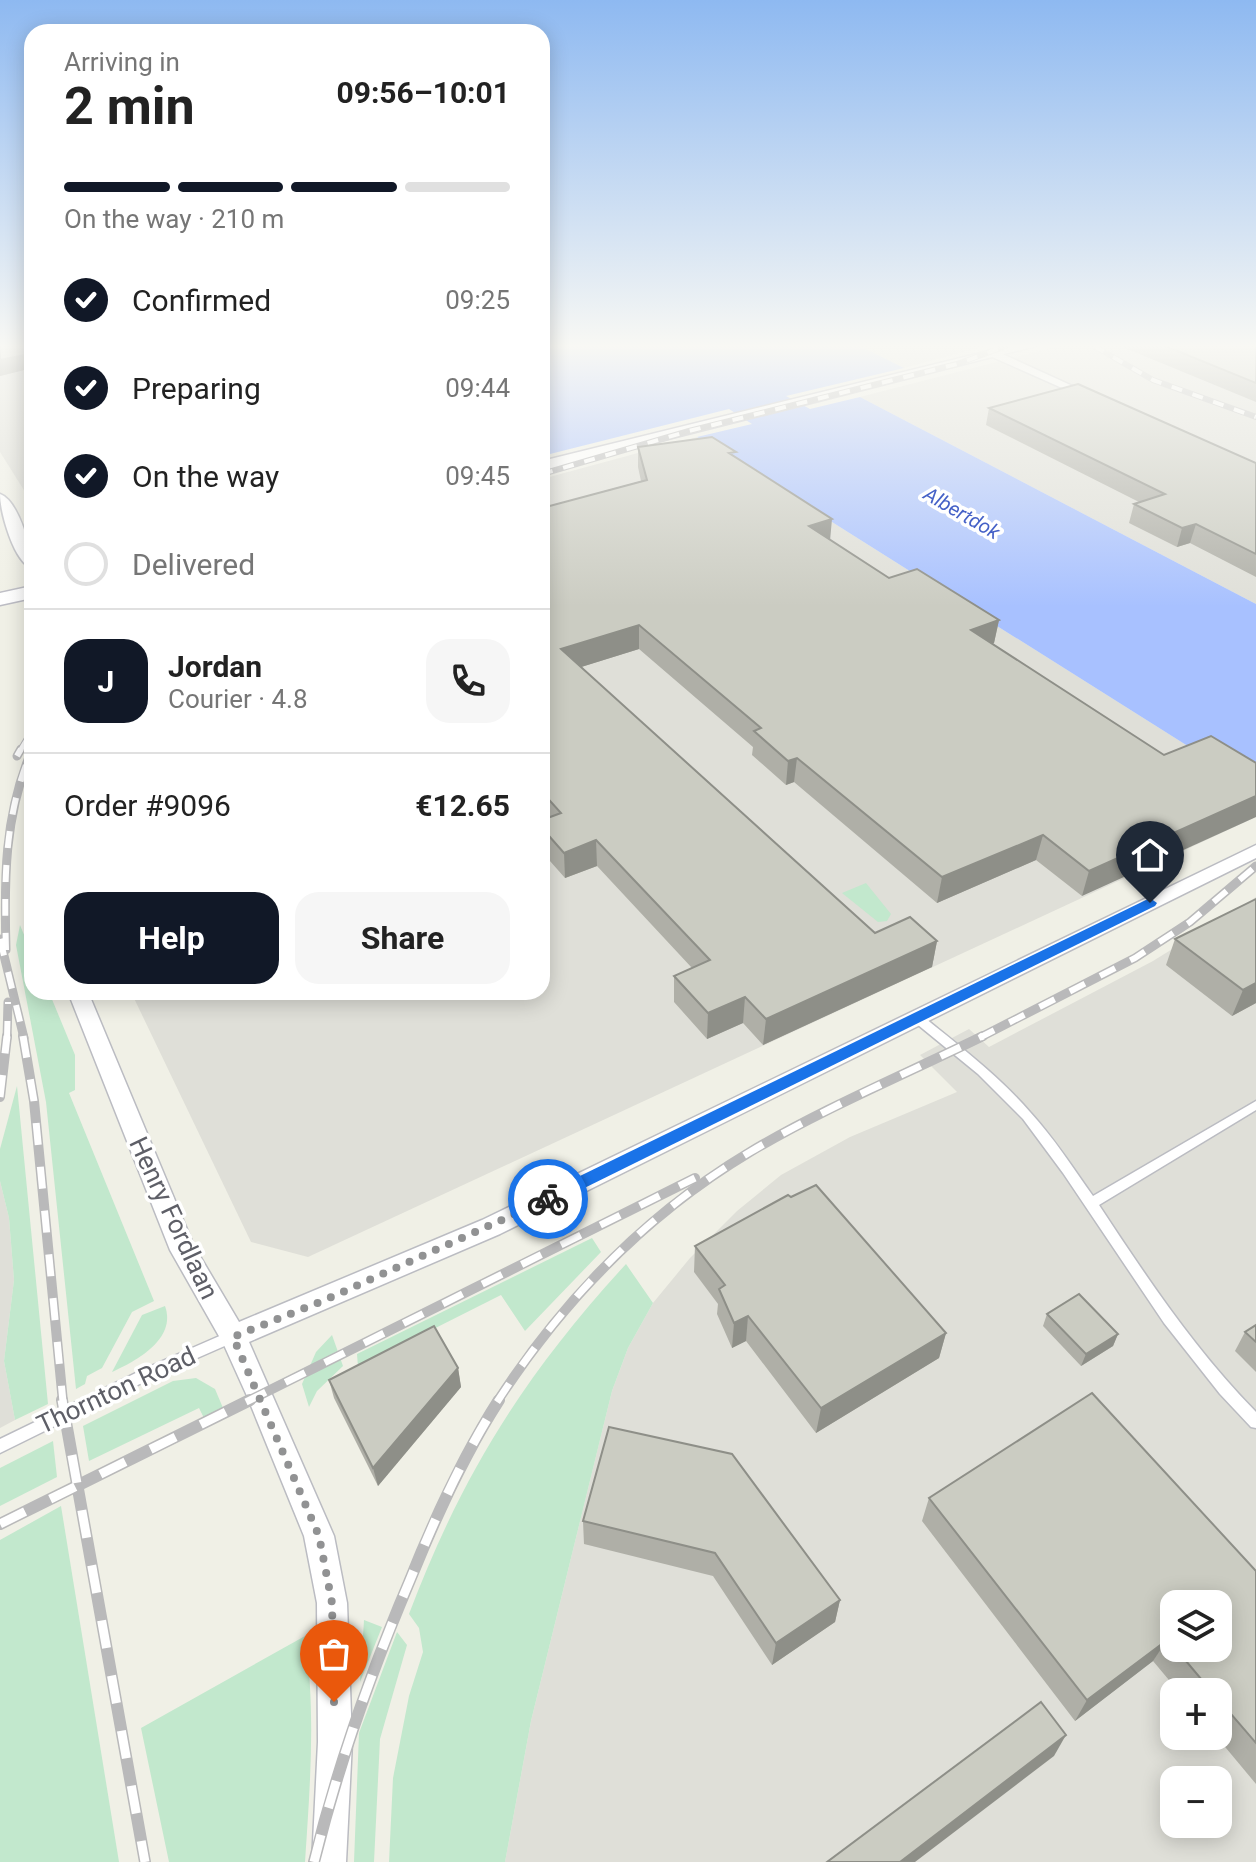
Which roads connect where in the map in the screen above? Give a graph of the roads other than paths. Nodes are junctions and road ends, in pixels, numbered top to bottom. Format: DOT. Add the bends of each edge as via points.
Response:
graph roads {
  1 [pos="674,433"];
  2 [pos="550,464"];
  3 [pos="0,499"];
  4 [pos="24,547"];
  5 [pos="24,594"];
  6 [pos="0,599"];
  7 [pos="1256,851"];
  8 [pos="81,1000"];
  9 [pos="916,1017"];
  10 [pos="1256,1105"];
  11 [pos="1090,1204"];
  12 [pos="233,1337"];
  13 [pos="1256,1422"];
  14 [pos="0,1446"];
  15 [pos="329,1862"];
  1 -- 2 [label="main road"];
  3 -- 4 [label="street"];
  5 -- 6 [label="main road"];
  7 -- 9 [label="street"];
  8 -- 12 [label="street, Henry Fordlaan" via="183,1250"];
  9 -- 11 [label="lane" via="994,1082 1040,1131"];
  9 -- 12 [label="street" via="491,1227"];
  10 -- 11 [label="lane"];
  11 -- 13 [label="lane" via="1215,1382"];
  12 -- 14 [label="lane, Thornton Road"];
  12 -- 15 [label="street, Henry Fordlaan" via="319,1536 332,1603 335,1742"];
}
